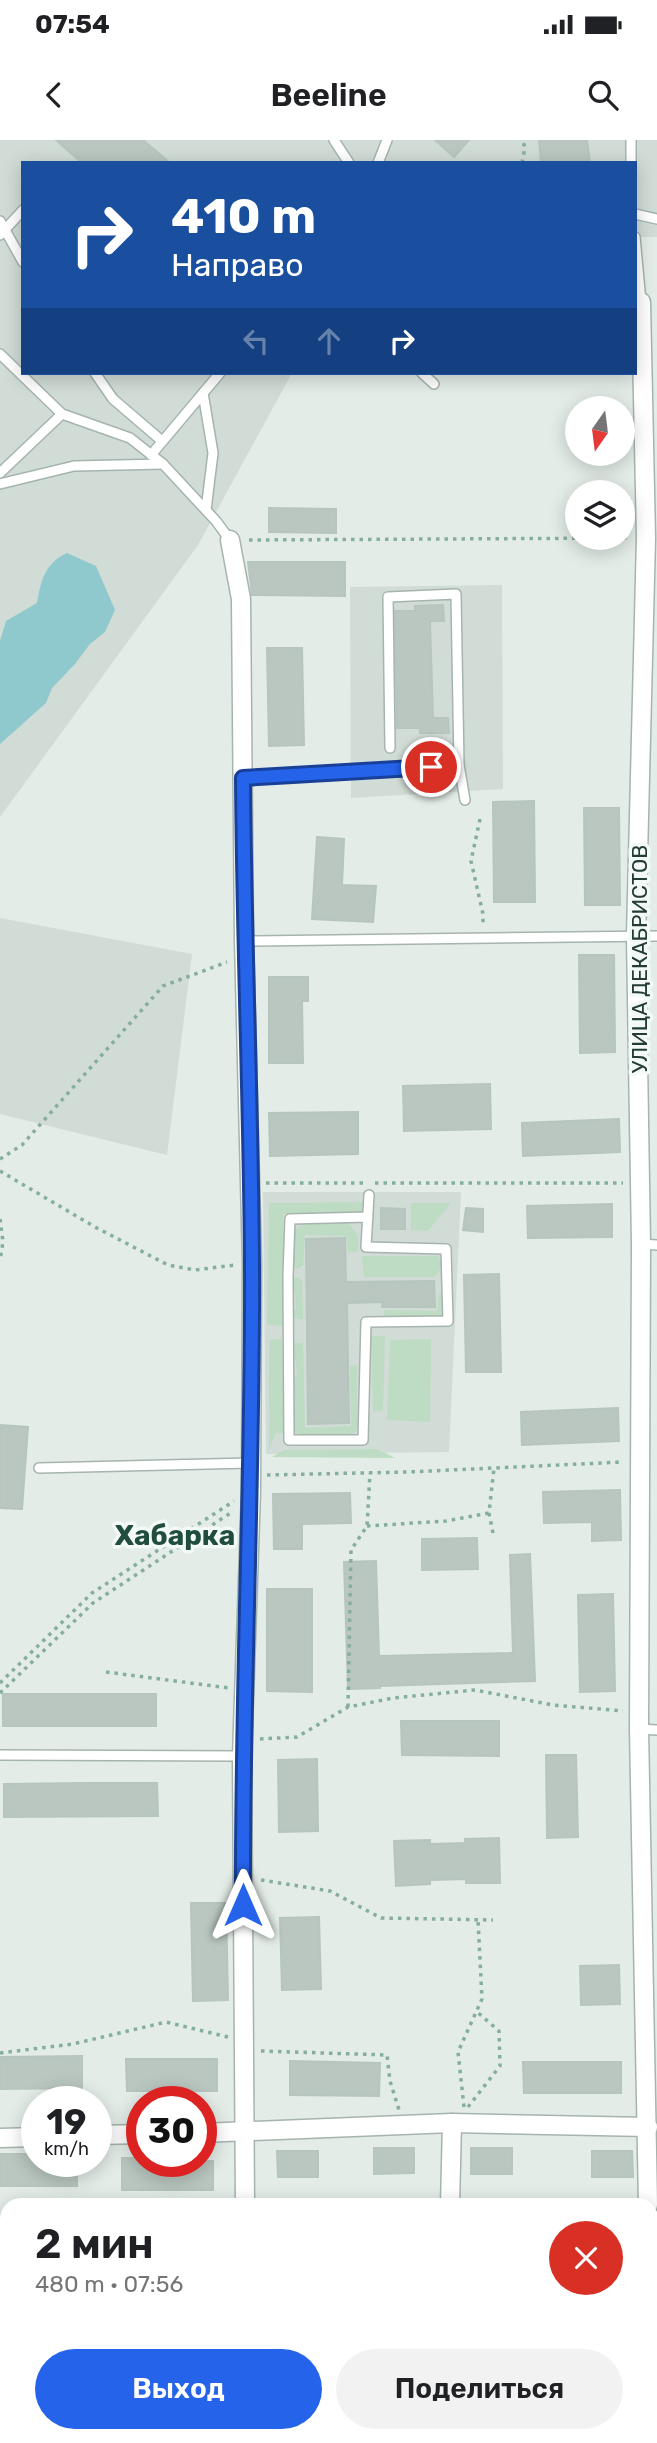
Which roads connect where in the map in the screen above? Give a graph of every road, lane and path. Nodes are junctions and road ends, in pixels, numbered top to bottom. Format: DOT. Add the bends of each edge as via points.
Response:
graph roads {
  1 [pos="334,140"];
  2 [pos="387,140"];
  3 [pos="522,140"];
  4 [pos="631,140"];
  5 [pos="348,161"];
  6 [pos="379,161"];
  7 [pos="522,161"];
  8 [pos="631,161"];
  9 [pos="21,213"];
  10 [pos="637,214"];
  11 [pos="657,219"];
  12 [pos="2,229"];
  13 [pos="21,259"];
  14 [pos="637,259"];
  15 [pos="641,302"];
  16 [pos="0,354"];
  17 [pos="21,374"];
  18 [pos="22,375"];
  19 [pos="96,375"];
  20 [pos="217,375"];
  21 [pos="424,375"];
  22 [pos="434,384"];
  23 [pos="203,393"];
  24 [pos="62,414"];
  25 [pos="162,441"];
  26 [pos="151,455"];
  27 [pos="163,464"];
  28 [pos="0,472"];
  29 [pos="0,484"];
  30 [pos="206,510"];
  31 [pos="646,538"];
  32 [pos="230,540"];
  33 [pos="650,610"];
  34 [pos="390,748"];
  35 [pos="459,765"];
  36 [pos="243,778"];
  37 [pos="465,800"];
  38 [pos="480,819"];
  39 [pos="636,936"];
  40 [pos="657,936"];
  41 [pos="484,938"];
  42 [pos="245,948"];
  43 [pos="0,1159"];
  44 [pos="0,1171"];
  45 [pos="640,1182"];
  46 [pos="250,1183"];
  47 [pos="369,1195"];
  48 [pos="368,1217"];
  49 [pos="0,1219"];
  50 [pos="649,1245"];
  51 [pos="0,1261"];
  52 [pos="252,1263"];
  53 [pos="640,1461"];
  54 [pos="39,1468"];
  55 [pos="494,1468"];
  56 [pos="370,1473"];
  57 [pos="251,1482"];
  58 [pos="489,1513"];
  59 [pos="367,1526"];
  60 [pos="493,1533"];
  61 [pos="106,1672"];
  62 [pos="0,1683"];
  63 [pos="244,1690"];
  64 [pos="0,1693"];
  65 [pos="348,1707"];
  66 [pos="645,1724"];
  67 [pos="243,1748"];
  68 [pos="0,1755"];
  69 [pos="243,1878"];
  70 [pos="478,1920"];
  71 [pos="493,1920"];
  72 [pos="476,2011"];
  73 [pos="244,2046"];
  74 [pos="0,2053"];
  75 [pos="400,2111"];
  76 [pos="452,2123"];
  77 [pos="652,2127"];
  78 [pos="245,2132"];
  79 [pos="217,2133"];
  80 [pos="21,2137"];
  81 [pos="0,2138"];
  82 [pos="245,2198"];
  83 [pos="450,2198"];
  84 [pos="648,2198"];
  1 -- 5 [label="lane"];
  2 -- 6 [label="lane"];
  3 -- 7 [label="path"];
  4 -- 8 [label="lane"];
  9 -- 12 [label="lane"];
  10 -- 11 [label="lane"];
  12 -- 13 [label="lane"];
  14 -- 15 [label="lane"];
  15 -- 31 [label="street, УЛИЦА ДЕКАБРИСТОВ"];
  16 -- 17 [label="lane"];
  18 -- 24 [label="lane"];
  19 -- 25 [label="lane" via="113,399"];
  20 -- 23 [label="lane"];
  21 -- 22 [label="lane"];
  23 -- 25 [label="lane"];
  23 -- 30 [label="lane" via="214,453"];
  24 -- 26 [label="lane" via="130,438"];
  24 -- 28 [label="lane"];
  25 -- 26 [label="lane"];
  26 -- 27 [label="lane"];
  27 -- 29 [label="lane" via="74,466"];
  27 -- 30 [label="lane"];
  30 -- 32 [label="lane"];
  31 -- 32 [label="path"];
  31 -- 33 [label="street, УЛИЦА ДЕКАБРИСТОВ"];
  32 -- 36 [label="street" via="241,599"];
  33 -- 39 [label="street, УЛИЦА ДЕКАБРИСТОВ"];
  34 -- 35 [label="lane" via="388,597 456,594"];
  35 -- 36 [label="lane"];
  35 -- 37 [label="lane"];
  36 -- 42 [label="street"];
  38 -- 41 [label="path" via="471,861"];
  39 -- 40 [label="lane"];
  39 -- 41 [label="lane"];
  39 -- 45 [label="street, УЛИЦА ДЕКАБРИСТОВ"];
  41 -- 42 [label="lane"];
  42 -- 43 [label="path" via="163,986 22,1145"];
  42 -- 46 [label="street"];
  44 -- 52 [label="path" via="168,1265 195,1270"];
  45 -- 46 [label="path"];
  45 -- 50 [label="street, УЛИЦА ДЕКАБРИСТОВ"];
  46 -- 52 [label="street"];
  47 -- 48 [label="lane"];
  48 -- 48 [label="lane" via="290,1219 289,1440 363,1440 366,1322 448,1321 446,1249 366,1247"];
  49 -- 51 [label="path"];
  50 -- 53 [label="street, УЛИЦА ДЕКАБРИСТОВ"];
  52 -- 57 [label="street"];
  53 -- 55 [label="path"];
  53 -- 66 [label="street, УЛИЦА ДЕКАБРИСТОВ"];
  54 -- 57 [label="lane"];
  55 -- 56 [label="path"];
  55 -- 58 [label="path"];
  56 -- 57 [label="path"];
  56 -- 59 [label="path"];
  57 -- 62 [label="path" via="92,1593"];
  57 -- 63 [label="street"];
  57 -- 64 [label="path" via="93,1603"];
  58 -- 59 [label="path"];
  58 -- 60 [label="path"];
  59 -- 65 [label="path" via="351,1550"];
  61 -- 63 [label="path"];
  63 -- 67 [label="street"];
  65 -- 66 [label="path" via="475,1690"];
  65 -- 67 [label="path" via="297,1737"];
  66 -- 77 [label="street, УЛИЦА ДЕКАБРИСТОВ"];
  67 -- 68 [label="lane"];
  67 -- 69 [label="street"];
  69 -- 70 [label="path" via="330,1891 381,1918"];
  69 -- 73 [label="street"];
  70 -- 71 [label="path"];
  70 -- 72 [label="path" via="482,1999"];
  72 -- 72 [label="path" via="499,2031 500,2066 464,2111 458,2052"];
  73 -- 74 [label="path" via="166,2022 73,2044"];
  73 -- 75 [label="path" via="387,2055"];
  73 -- 78 [label="street"];
  76 -- 77 [label="street"];
  76 -- 78 [label="street"];
  76 -- 83 [label="street"];
  77 -- 84 [label="street, УЛИЦА ДЕКАБРИСТОВ"];
  78 -- 79 [label="street"];
  78 -- 82 [label="street"];
  80 -- 81 [label="street"];
}
